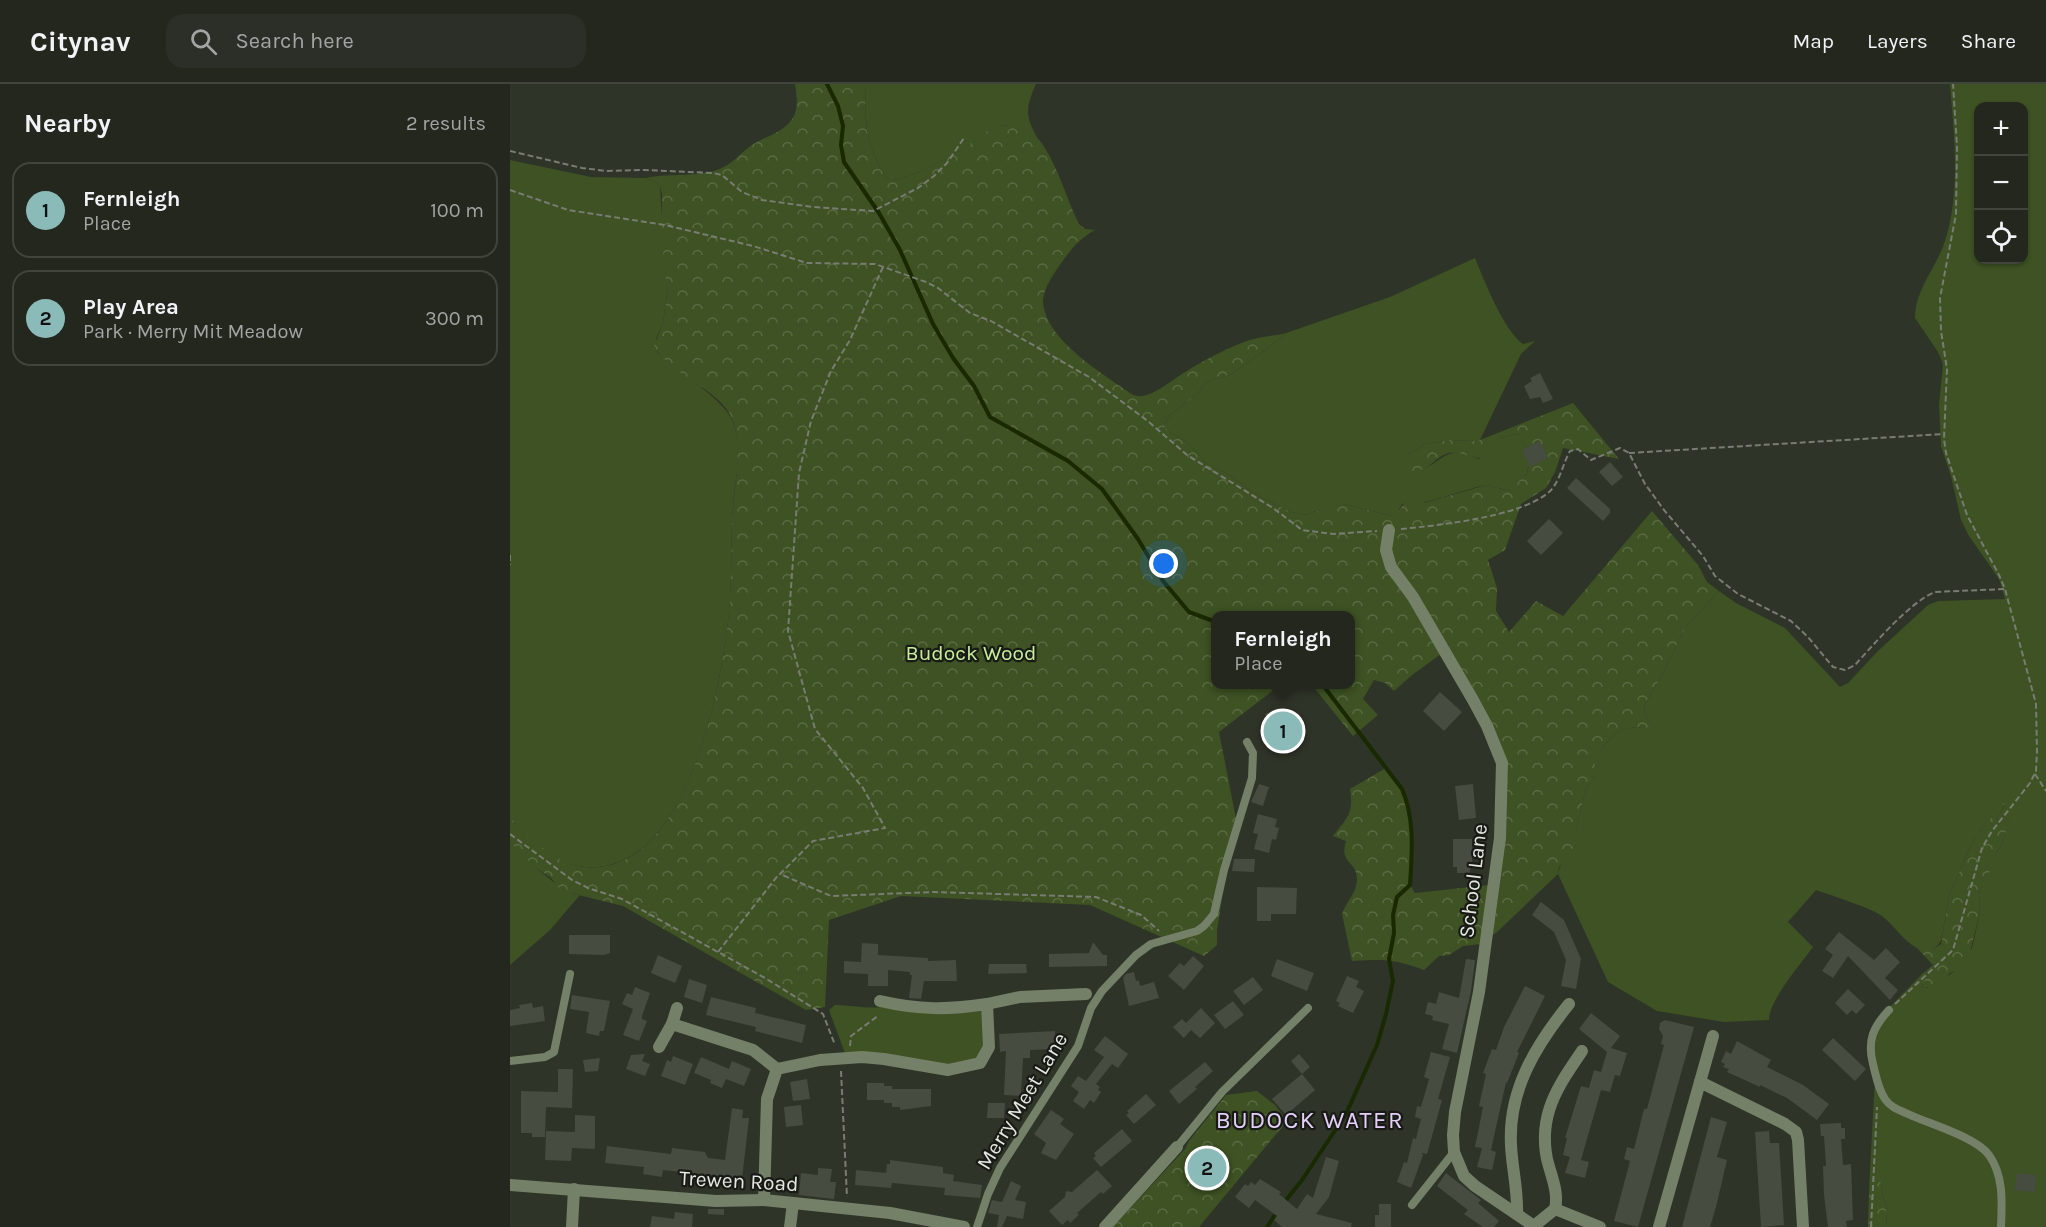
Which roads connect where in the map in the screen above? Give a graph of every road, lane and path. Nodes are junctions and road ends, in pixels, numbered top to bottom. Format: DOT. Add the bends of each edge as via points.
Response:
graph roads {
  1 [pos="1953,84"];
  2 [pos="964,138"];
  3 [pos="510,151"];
  4 [pos="510,190"];
  5 [pos="883,267"];
  6 [pos="1944,434"];
  7 [pos="1629,453"];
  8 [pos="1389,530"];
  9 [pos="510,555"];
  10 [pos="510,566"];
  11 [pos="2005,590"];
  12 [pos="1247,742"];
  13 [pos="2035,774"];
  14 [pos="2046,791"];
  15 [pos="510,834"];
  16 [pos="780,874"];
  17 [pos="1169,939"];
  18 [pos="718,952"];
  19 [pos="570,974"];
  20 [pos="1086,994"];
  21 [pos="884,1002"];
  22 [pos="987,1004"];
  23 [pos="1569,1004"];
  24 [pos="677,1008"];
  25 [pos="1308,1008"];
  26 [pos="1889,1010"];
  27 [pos="672,1024"];
  28 [pos="1713,1036"];
  29 [pos="659,1047"];
  30 [pos="1574,1055"];
  31 [pos="846,1058"];
  32 [pos="510,1060"];
  33 [pos="777,1069"];
  34 [pos="1700,1082"];
  35 [pos="1877,1106"];
  36 [pos="1177,1147"];
  37 [pos="1454,1152"];
  38 [pos="510,1185"];
  39 [pos="574,1189"];
  40 [pos="764,1200"];
  41 [pos="793,1203"];
  42 [pos="1412,1205"];
  43 [pos="848,1209"];
  44 [pos="1555,1209"];
  45 [pos="1516,1214"];
  46 [pos="1534,1226"];
  47 [pos="572,1227"];
  48 [pos="790,1227"];
  49 [pos="964,1227"];
  50 [pos="977,1227"];
  51 [pos="1105,1227"];
  52 [pos="1600,1227"];
  53 [pos="1659,1227"];
  54 [pos="1803,1227"];
  55 [pos="1871,1227"];
  56 [pos="2001,1227"];
  1 -- 6 [label="path" via="1956,214 1940,298 1947,369"];
  2 -- 3 [label="path" via="934,176 873,211 762,200 713,173 606,171"];
  4 -- 5 [label="path" via="568,210 665,225 807,263"];
  5 -- 8 [label="path" via="938,288 970,313 1089,377 1187,455 1302,530 1333,534"];
  5 -- 16 [label="path" via="850,340 831,371 811,421 799,472 788,631 815,729 863,788 885,828 813,841"];
  6 -- 7 [label="path"];
  6 -- 11 [label="path" via="1946,453 1967,515"];
  7 -- 8 [label="path" via="1617,448 1591,460 1574,449 1551,489 1522,508 1440,525"];
  7 -- 11 [label="path" via="1645,484 1715,576 1738,594 1791,621 1833,668 1845,670 1855,665 1926,596 1935,592"];
  8 -- 37 [label="street, School Lane" via="1386,550 1391,567 1473,700 1503,763 1500,838 1479,992 1455,1112"];
  9 -- 10 [label="path"];
  11 -- 13 [label="path" via="2036,704"];
  12 -- 17 [label="lane, Merry Meet Lane" via="1253,753 1252,778 1217,905 1209,921 1197,931"];
  13 -- 14 [label="path"];
  13 -- 26 [label="path" via="1982,848 1953,950"];
  15 -- 18 [label="path" via="572,880 622,899"];
  16 -- 17 [label="path" via="831,896 934,892 1096,897 1142,915"];
  16 -- 18 [label="path"];
  17 -- 50 [label="lane, Merry Meet Lane" via="1151,944 1136,955 1095,1001 1078,1046 1000,1168"];
  18 -- 31 [label="path" via="823,1014"];
  19 -- 32 [label="lane" via="554,1052 545,1057"];
  20 -- 22 [label="street" via="1020,997"];
  21 -- 22 [label="street" via="910,1008"];
  21 -- 31 [label="path" via="885,1010 851,1036"];
  22 -- 31 [label="street" via="989,1047 980,1062 948,1070 884,1059"];
  23 -- 45 [label="street" via="1544,1036 1517,1091 1511,1123"];
  24 -- 27 [label="street"];
  25 -- 36 [label="lane" via="1222,1092"];
  26 -- 56 [label="lane" via="1870,1040 1882,1095 1894,1108 1986,1151 2000,1182"];
  27 -- 29 [label="street"];
  27 -- 33 [label="street" via="753,1050"];
  28 -- 34 [label="street"];
  30 -- 44 [label="street" via="1541,1127 1556,1193"];
  31 -- 33 [label="street"];
  31 -- 43 [label="path"];
  33 -- 40 [label="street" via="766,1099"];
  34 -- 53 [label="street"];
  34 -- 54 [label="street" via="1796,1132"];
  35 -- 55 [label="path"];
  36 -- 51 [label="street"];
  37 -- 42 [label="lane"];
  37 -- 45 [label="street, School Lane" via="1464,1176"];
  38 -- 39 [label="street, Trewen Road"];
  39 -- 40 [label="street, Trewen Road" via="716,1201"];
  39 -- 47 [label="street"];
  40 -- 41 [label="street, Trewen Road"];
  41 -- 43 [label="street, Trewen Road"];
  41 -- 48 [label="street"];
  43 -- 49 [label="street, Trewen Road"];
  44 -- 46 [label="street"];
  44 -- 52 [label="street"];
  45 -- 46 [label="street, School Lane"];
}
